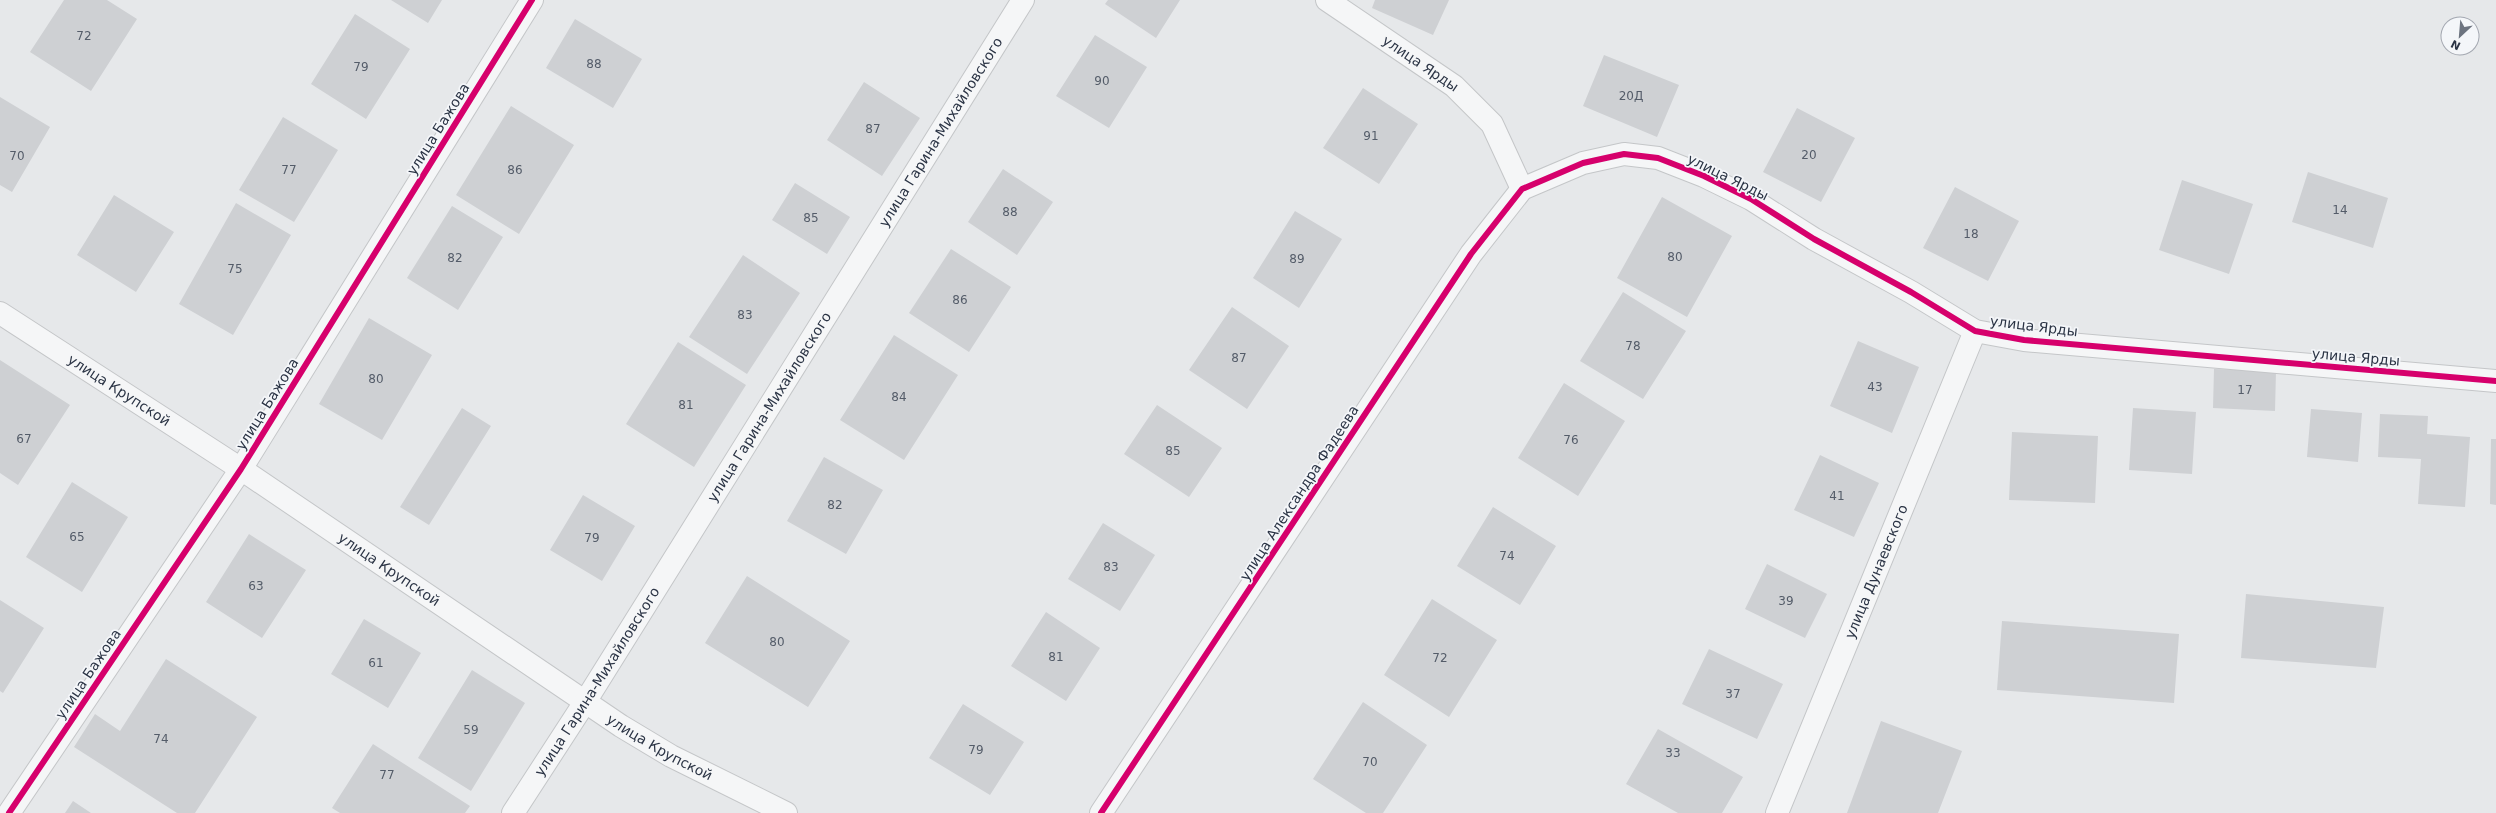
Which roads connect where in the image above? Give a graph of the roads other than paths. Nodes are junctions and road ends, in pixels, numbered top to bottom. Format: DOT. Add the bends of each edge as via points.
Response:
graph roads {
  1 [pos="532,0"];
  2 [pos="1023,0"];
  3 [pos="1327,0"];
  4 [pos="1522,189"];
  5 [pos="0,313"];
  6 [pos="1975,331"];
  7 [pos="2496,381"];
  8 [pos="241,469"];
  9 [pos="585,702"];
  10 [pos="9,813"];
  11 [pos="513,813"];
  12 [pos="786,813"];
  13 [pos="1101,813"];
  14 [pos="1777,813"];
  1 -- 8 [label="street, улица Бажова"];
  2 -- 9 [label="street, улица Гарина-Михайловского"];
  3 -- 4 [label="street, улица Ярды" via="1454,86 1492,124"];
  4 -- 6 [label="street, улица Ярды" via="1584,163 1624,154 1658,158 1704,176 1751,199 1814,239 1911,292"];
  4 -- 13 [label="street, улица Александра Фадеева" via="1471,254"];
  5 -- 8 [label="street, улица Крупской"];
  6 -- 7 [label="street, улица Ярды" via="2024,340"];
  6 -- 14 [label="street, улица Дунаевского"];
  8 -- 9 [label="street, улица Крупской"];
  8 -- 10 [label="street, улица Бажова"];
  9 -- 11 [label="street, улица Гарина-Михайловского"];
  9 -- 12 [label="street, улица Крупской" via="671,756"];
}
